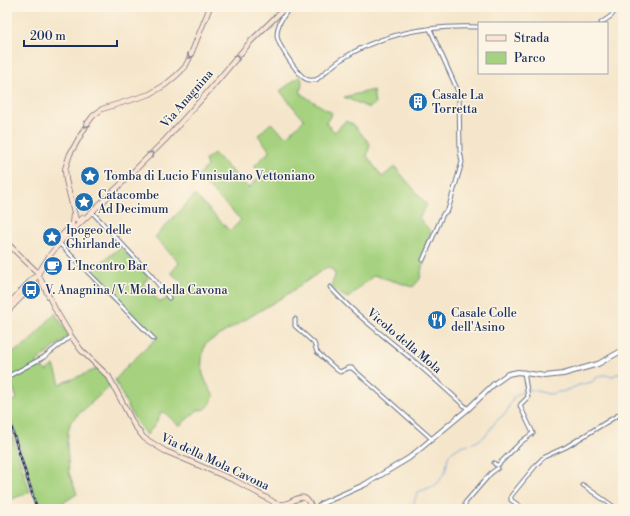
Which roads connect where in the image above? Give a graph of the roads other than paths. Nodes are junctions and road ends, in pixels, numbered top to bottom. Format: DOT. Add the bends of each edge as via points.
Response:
graph roads {
  1 [pos="210,7"];
  2 [pos="286,7"];
  3 [pos="290,7"];
  4 [pos="618,7"];
  5 [pos="603,22"];
  6 [pos="478,27"];
  7 [pos="430,29"];
  8 [pos="72,203"];
  9 [pos="101,204"];
  10 [pos="92,212"];
  11 [pos="7,243"];
  12 [pos="59,243"];
  13 [pos="423,260"];
  14 [pos="37,274"];
  15 [pos="330,287"];
  16 [pos="169,298"];
  17 [pos="7,306"];
  18 [pos="7,312"];
  19 [pos="295,319"];
  20 [pos="71,336"];
  21 [pos="154,339"];
  22 [pos="623,350"];
  23 [pos="524,372"];
  24 [pos="9,376"];
  25 [pos="468,408"];
  26 [pos="623,412"];
  27 [pos="432,439"];
  28 [pos="505,451"];
  29 [pos="509,454"];
  30 [pos="494,463"];
  31 [pos="498,468"];
  32 [pos="583,485"];
  33 [pos="309,502"];
  34 [pos="274,503"];
  35 [pos="288,503"];
  36 [pos="323,504"];
  37 [pos="280,509"];
  38 [pos="286,509"];
  39 [pos="312,509"];
  40 [pos="316,509"];
  41 [pos="464,509"];
  42 [pos="524,509"];
  43 [pos="617,509"];
  1 -- 8 [label="main road, Via Anagnina, one-way" via="189,59 177,75 150,94 102,109 88,122 66,164 66,180"];
  9 -- 2 [label="main road, Via Anagnina, one-way" via="174,130 251,41"];
  3 -- 7 [label="street" via="279,24 278,42 302,75 311,81 316,80 341,59 390,35"];
  4 -- 5 [label="street"];
  6 -- 7 [label="street" via="443,26"];
  7 -- 13 [label="street" via="459,96 462,162 448,210 443,214"];
  8 -- 9 [label="main road, Via Anagnina" via="78,221"];
  8 -- 14 [label="main road, Via Anagnina" via="72,225 53,246"];
  9 -- 10 [label="main road, Via Anagnina"];
  10 -- 12 [label="main road, Via Anagnina"];
  10 -- 16 [label="street"];
  11 -- 14 [label="main road, Via della Mola Cavona"];
  12 -- 14 [label="main road, Via Anagnina"];
  12 -- 21 [label="street"];
  14 -- 17 [label="main road, Via Anagnina"];
  14 -- 18 [label="main road, Via Anagnina" via="25,293"];
  14 -- 20 [label="main road, Via della Mola Cavona"];
  15 -- 25 [label="street, Vicolo della Mola" via="374,329"];
  19 -- 27 [label="street" via="295,326 314,343 317,352 337,370 340,372 352,368"];
  20 -- 24 [label="street" via="37,362"];
  20 -- 34 [label="main road, Via della Mola Cavona" via="108,376 134,426 142,436 165,451 224,476"];
  22 -- 23 [label="street" via="600,363 563,374 547,376"];
  23 -- 25 [label="street" via="508,374"];
  23 -- 29 [label="street" via="528,394 520,406 533,433"];
  25 -- 27 [label="street"];
  26 -- 42 [label="street" via="566,447 545,456 511,496 512,500"];
  27 -- 36 [label="street" via="396,466 364,485"];
  28 -- 29 [label="street"];
  29 -- 30 [label="street" via="498,465"];
  31 -- 41 [label="street" via="465,503"];
  32 -- 43 [label="street"];
  33 -- 35 [label="main road" via="300,498"];
  33 -- 36 [label="street"];
  33 -- 39 [label="main road"];
  34 -- 35 [label="main road"];
  34 -- 37 [label="main road, Via della Mola Cavona"];
  35 -- 38 [label="main road"];
  36 -- 40 [label="street"];
}
